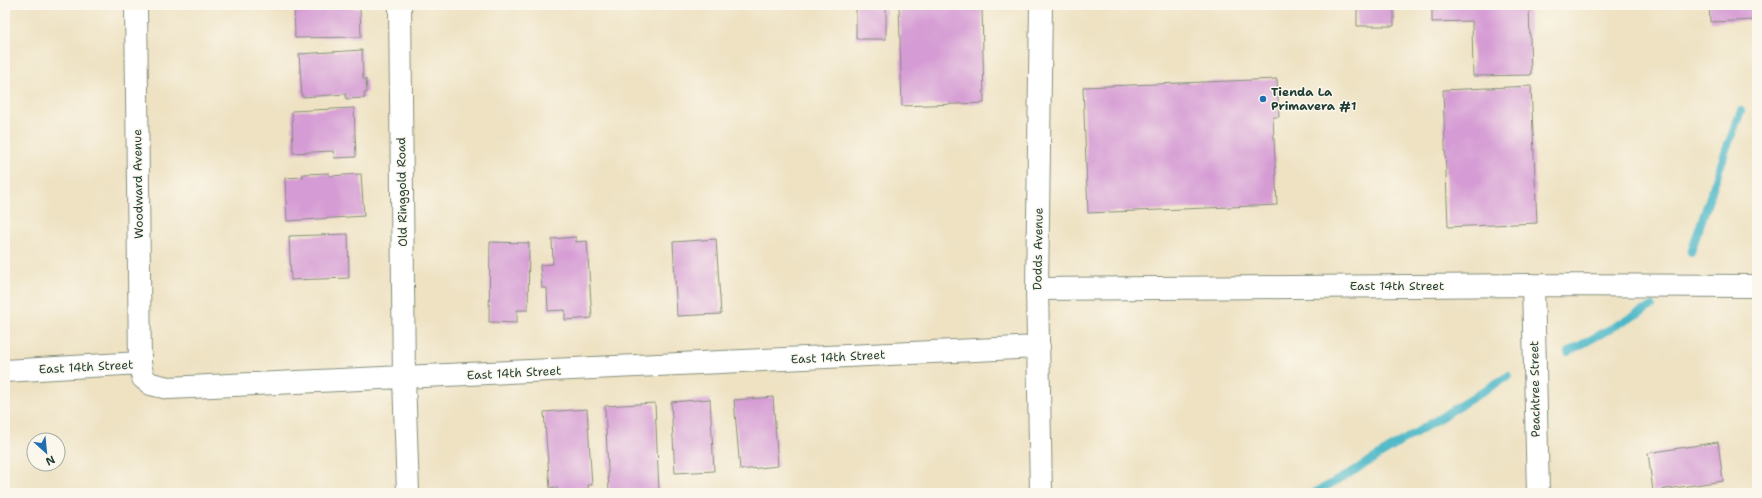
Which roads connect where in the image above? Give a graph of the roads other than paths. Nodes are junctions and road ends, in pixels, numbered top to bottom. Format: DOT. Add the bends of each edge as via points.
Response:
graph roads {
  1 [pos="136,5"];
  2 [pos="400,5"];
  3 [pos="1041,5"];
  4 [pos="1533,285"];
  5 [pos="1757,286"];
  6 [pos="1037,289"];
  7 [pos="1039,347"];
  8 [pos="140,364"];
  9 [pos="5,371"];
  10 [pos="404,378"];
  11 [pos="408,493"];
  12 [pos="1041,493"];
  13 [pos="1538,493"];
  1 -- 8 [label="street, Woodward Avenue"];
  2 -- 10 [label="street, Old Ringgold Road"];
  3 -- 6 [label="street, Dodds Avenue"];
  4 -- 5 [label="street, East 14th Street"];
  4 -- 6 [label="street, East 14th Street"];
  4 -- 13 [label="street, Peachtree Street"];
  6 -- 7 [label="street, Dodds Avenue"];
  7 -- 10 [label="street, East 14th Street"];
  7 -- 12 [label="street, Dodds Avenue"];
  8 -- 9 [label="street, East 14th Street"];
  8 -- 10 [label="street, East 14th Street" via="143,378 151,384 168,388"];
  10 -- 11 [label="street"];
}
